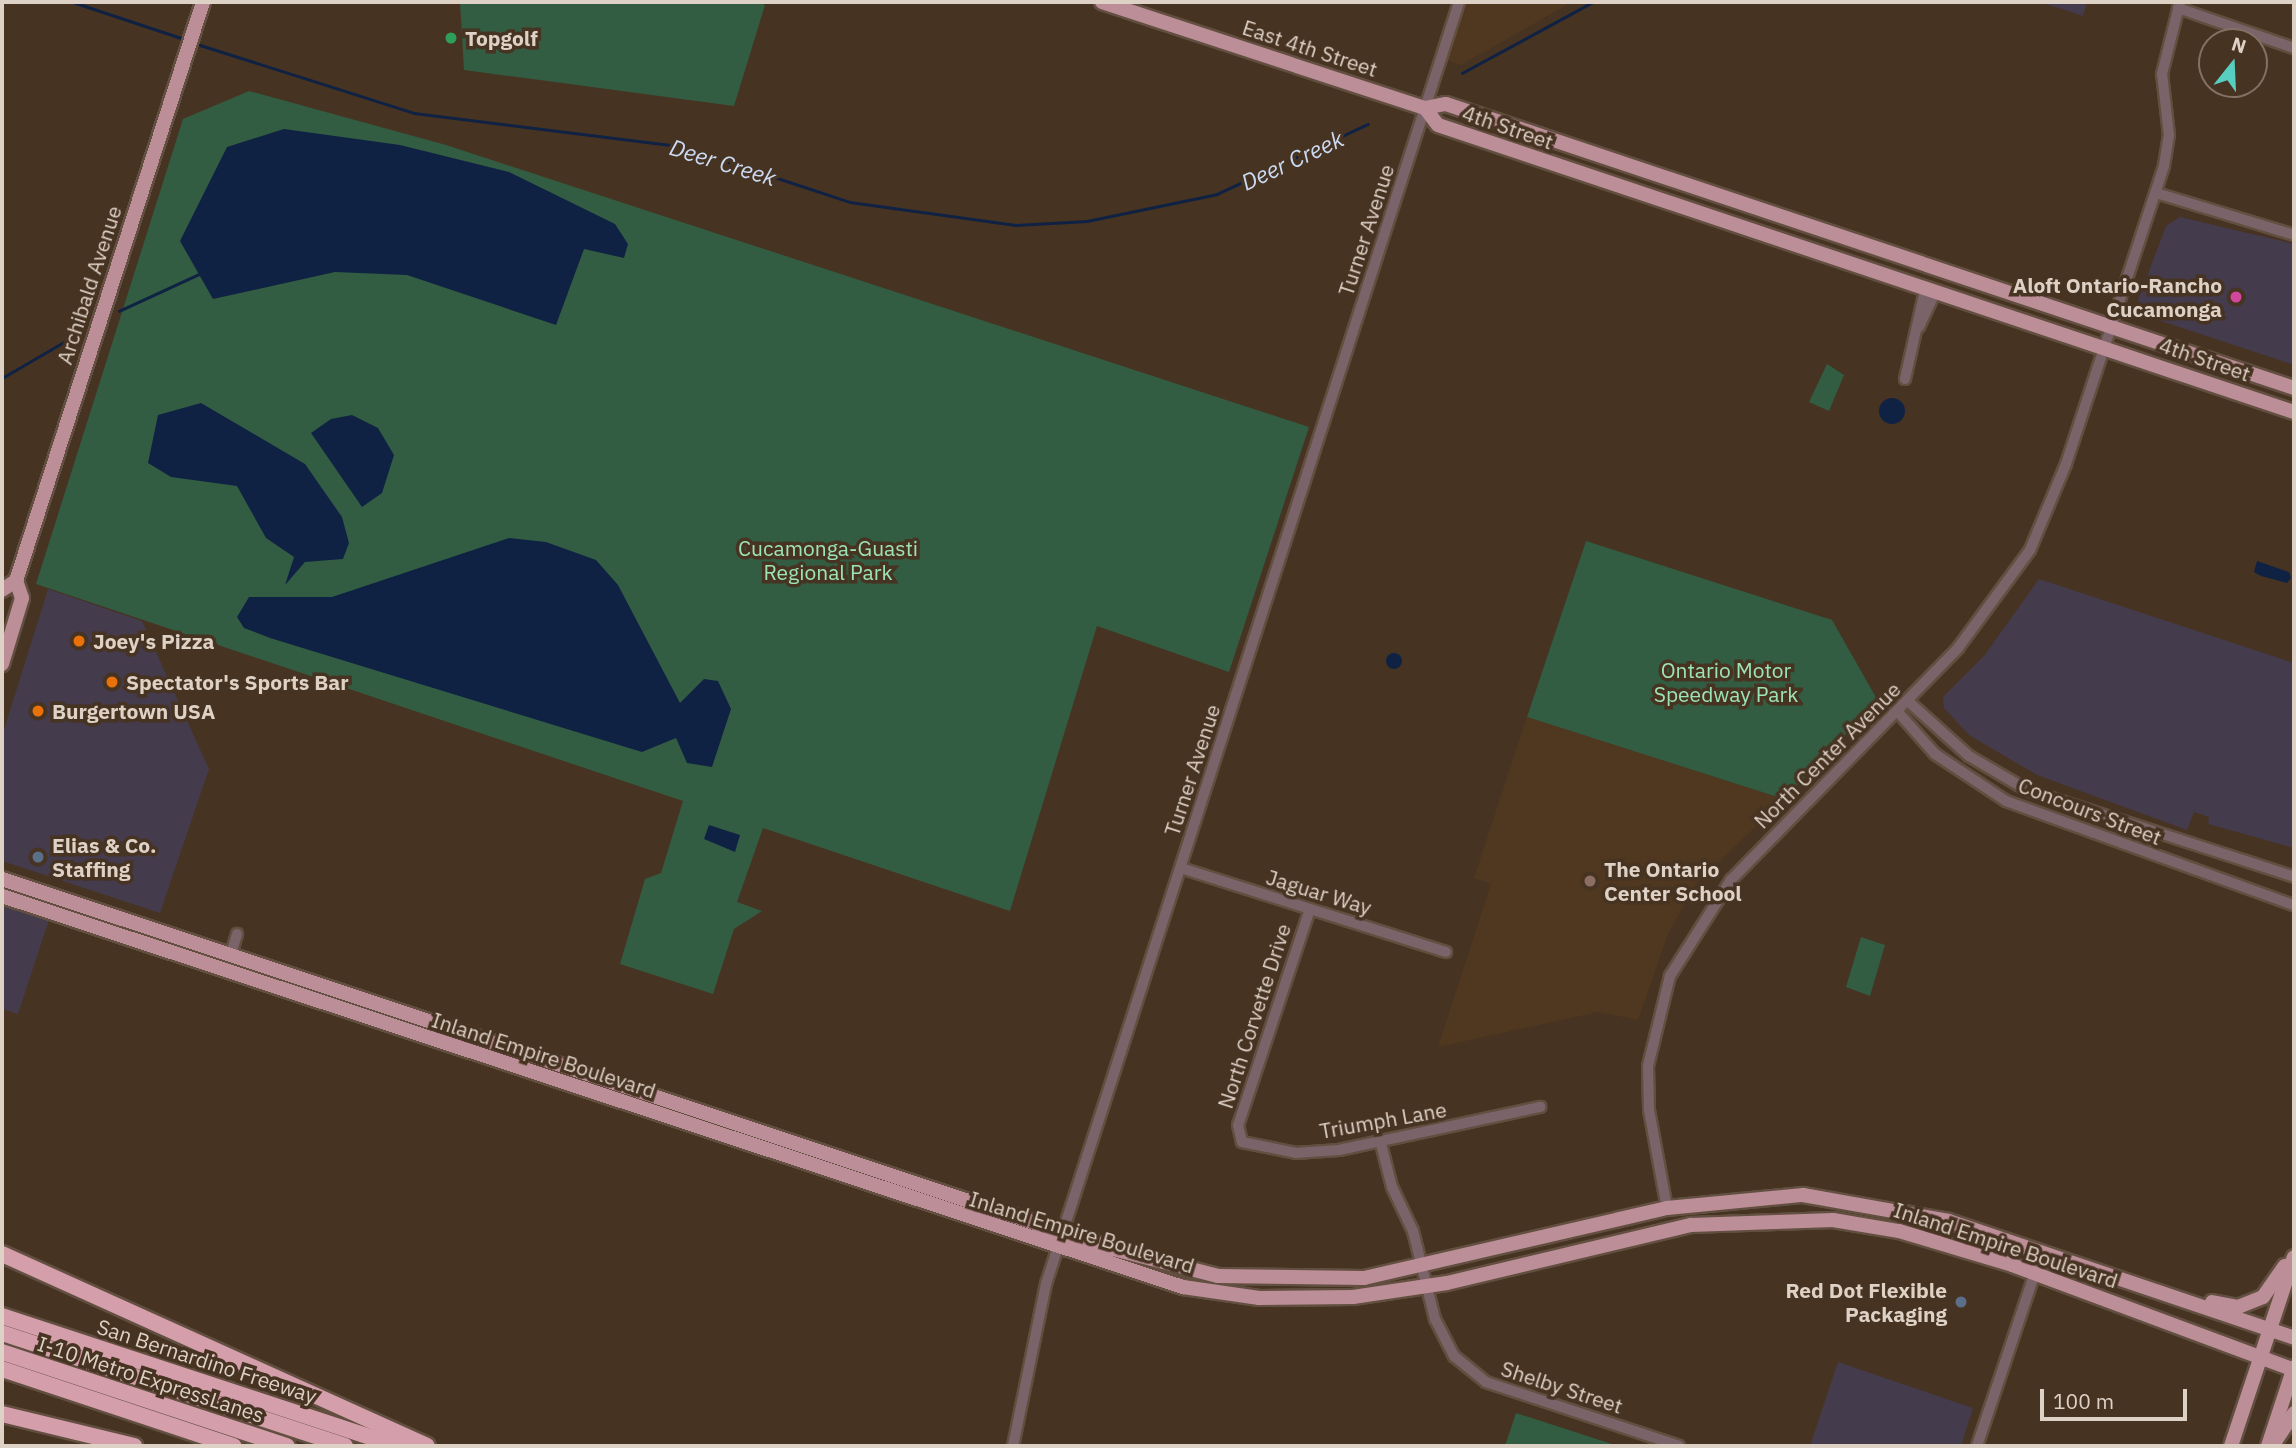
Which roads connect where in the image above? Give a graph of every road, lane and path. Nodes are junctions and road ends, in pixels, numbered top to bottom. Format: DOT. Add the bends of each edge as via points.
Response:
graph roads {
  1 [pos="203,2"];
  2 [pos="1102,2"];
  3 [pos="1459,2"];
  4 [pos="2179,5"];
  5 [pos="2294,48"];
  6 [pos="1424,108"];
  7 [pos="2156,194"];
  8 [pos="2294,235"];
  9 [pos="1930,291"];
  10 [pos="2112,328"];
  11 [pos="2105,348"];
  12 [pos="1905,379"];
  13 [pos="2294,388"];
  14 [pos="2294,412"];
  15 [pos="16,581"];
  16 [pos="2,590"];
  17 [pos="2,664"];
  18 [pos="1909,702"];
  19 [pos="1898,712"];
  20 [pos="1181,869"];
  21 [pos="2294,877"];
  22 [pos="2,879"];
  23 [pos="2,896"];
  24 [pos="2294,905"];
  25 [pos="1310,909"];
  26 [pos="237,934"];
  27 [pos="1446,952"];
  28 [pos="231,954"];
  29 [pos="1540,1107"];
  30 [pos="1237,1135"];
  31 [pos="1381,1144"];
  32 [pos="1667,1208"];
  33 [pos="1671,1228"];
  34 [pos="1063,1233"];
  35 [pos="1058,1249"];
  36 [pos="2042,1252"];
  37 [pos="2,1254"];
  38 [pos="2294,1256"];
  39 [pos="1422,1267"];
  40 [pos="2034,1273"];
  41 [pos="1427,1287"];
  42 [pos="2153,1289"];
  43 [pos="2,1316"];
  44 [pos="2270,1329"];
  45 [pos="2,1333"];
  46 [pos="2294,1338"];
  47 [pos="2,1352"];
  48 [pos="2260,1357"];
  49 [pos="2294,1368"];
  50 [pos="2,1369"];
  51 [pos="2294,1413"];
  52 [pos="2,1414"];
  53 [pos="134,1446"];
  54 [pos="234,1446"];
  55 [pos="287,1446"];
  56 [pos="345,1446"];
  57 [pos="398,1446"];
  58 [pos="427,1446"];
  59 [pos="1013,1446"];
  60 [pos="1679,1446"];
  61 [pos="1978,1446"];
  62 [pos="2231,1446"];
  63 [pos="2270,1446"];
  1 -- 15 [label="main road, Archibald Avenue"];
  2 -- 6 [label="main road, East 4th Street"];
  3 -- 6 [label="street, Turner Avenue"];
  4 -- 5 [label="street"];
  4 -- 7 [label="street, North Center Avenue" via="2164,55 2169,135"];
  6 -- 9 [label="main road, 4th Street" via="1438,125"];
  6 -- 10 [label="main road, 4th Street" via="1446,104"];
  6 -- 20 [label="street, Turner Avenue"];
  7 -- 8 [label="street"];
  7 -- 10 [label="street, North Center Avenue"];
  9 -- 11 [label="main road, 4th Street"];
  9 -- 12 [label="street" via="1914,321 1919,327"];
  10 -- 11 [label="street, North Center Avenue"];
  10 -- 13 [label="main road, 4th Street"];
  11 -- 14 [label="main road, 4th Street"];
  11 -- 18 [label="street, North Center Avenue" via="2030,550 1979,625"];
  15 -- 16 [label="main road"];
  15 -- 17 [label="main road, Archibald Avenue" via="22,598"];
  18 -- 19 [label="street, North Center Avenue"];
  18 -- 21 [label="street, Concours Street" via="1969,756 2027,790"];
  19 -- 24 [label="street, Concours Street" via="1935,754 2006,801"];
  19 -- 32 [label="street, North Center Avenue" via="1731,880 1670,976 1648,1066 1648,1110"];
  20 -- 25 [label="street, Jaguar Way"];
  20 -- 34 [label="street, Turner Avenue"];
  22 -- 28 [label="main road, Inland Empire Boulevard"];
  23 -- 35 [label="main road, Inland Empire Boulevard"];
  25 -- 27 [label="street, Jaguar Way"];
  25 -- 30 [label="street, North Corvette Drive"];
  26 -- 28 [label="street"];
  28 -- 34 [label="main road, Inland Empire Boulevard"];
  29 -- 31 [label="street, Triumph Lane"];
  30 -- 31 [label="street, Triumph Lane" via="1257,1149 1296,1153"];
  31 -- 39 [label="street, Shelby Street"];
  32 -- 33 [label="main road"];
  32 -- 36 [label="main road, Inland Empire Boulevard" via="1768,1195 1839,1198 1902,1208"];
  32 -- 39 [label="main road, Inland Empire Boulevard"];
  33 -- 40 [label="main road, Inland Empire Boulevard" via="1743,1219 1853,1222"];
  33 -- 41 [label="main road, Inland Empire Boulevard"];
  34 -- 35 [label="street, Turner Avenue"];
  34 -- 39 [label="main road, Inland Empire Boulevard" via="1177,1268 1267,1281 1364,1278"];
  35 -- 41 [label="main road, Inland Empire Boulevard" via="1160,1282 1259,1298 1353,1297"];
  35 -- 59 [label="street, Turner Avenue" via="1033,1326 1028,1388"];
  36 -- 40 [label="street"];
  36 -- 42 [label="main road, Inland Empire Boulevard"];
  37 -- 58 [label="highway"];
  38 -- 42 [label="main road" via="2272,1291 2246,1305"];
  38 -- 44 [label="main road"];
  39 -- 41 [label="street, Shelby Street"];
  40 -- 48 [label="main road, Inland Empire Boulevard"];
  40 -- 61 [label="street"];
  41 -- 60 [label="street, Shelby Street" via="1443,1340 1486,1382"];
  42 -- 44 [label="main road, Inland Empire Boulevard"];
  43 -- 57 [label="highway, San Bernardino Freeway"];
  44 -- 46 [label="main road, Inland Empire Boulevard"];
  44 -- 48 [label="main road"];
  45 -- 56 [label="highway, I-10 Metro ExpressLanes"];
  47 -- 55 [label="highway, I-10 Metro ExpressLanes"];
  48 -- 49 [label="main road, Inland Empire Boulevard"];
  48 -- 62 [label="main road"];
  49 -- 63 [label="main road"];
  50 -- 54 [label="highway"];
  51 -- 63 [label="main road"];
  52 -- 53 [label="highway"];
}
